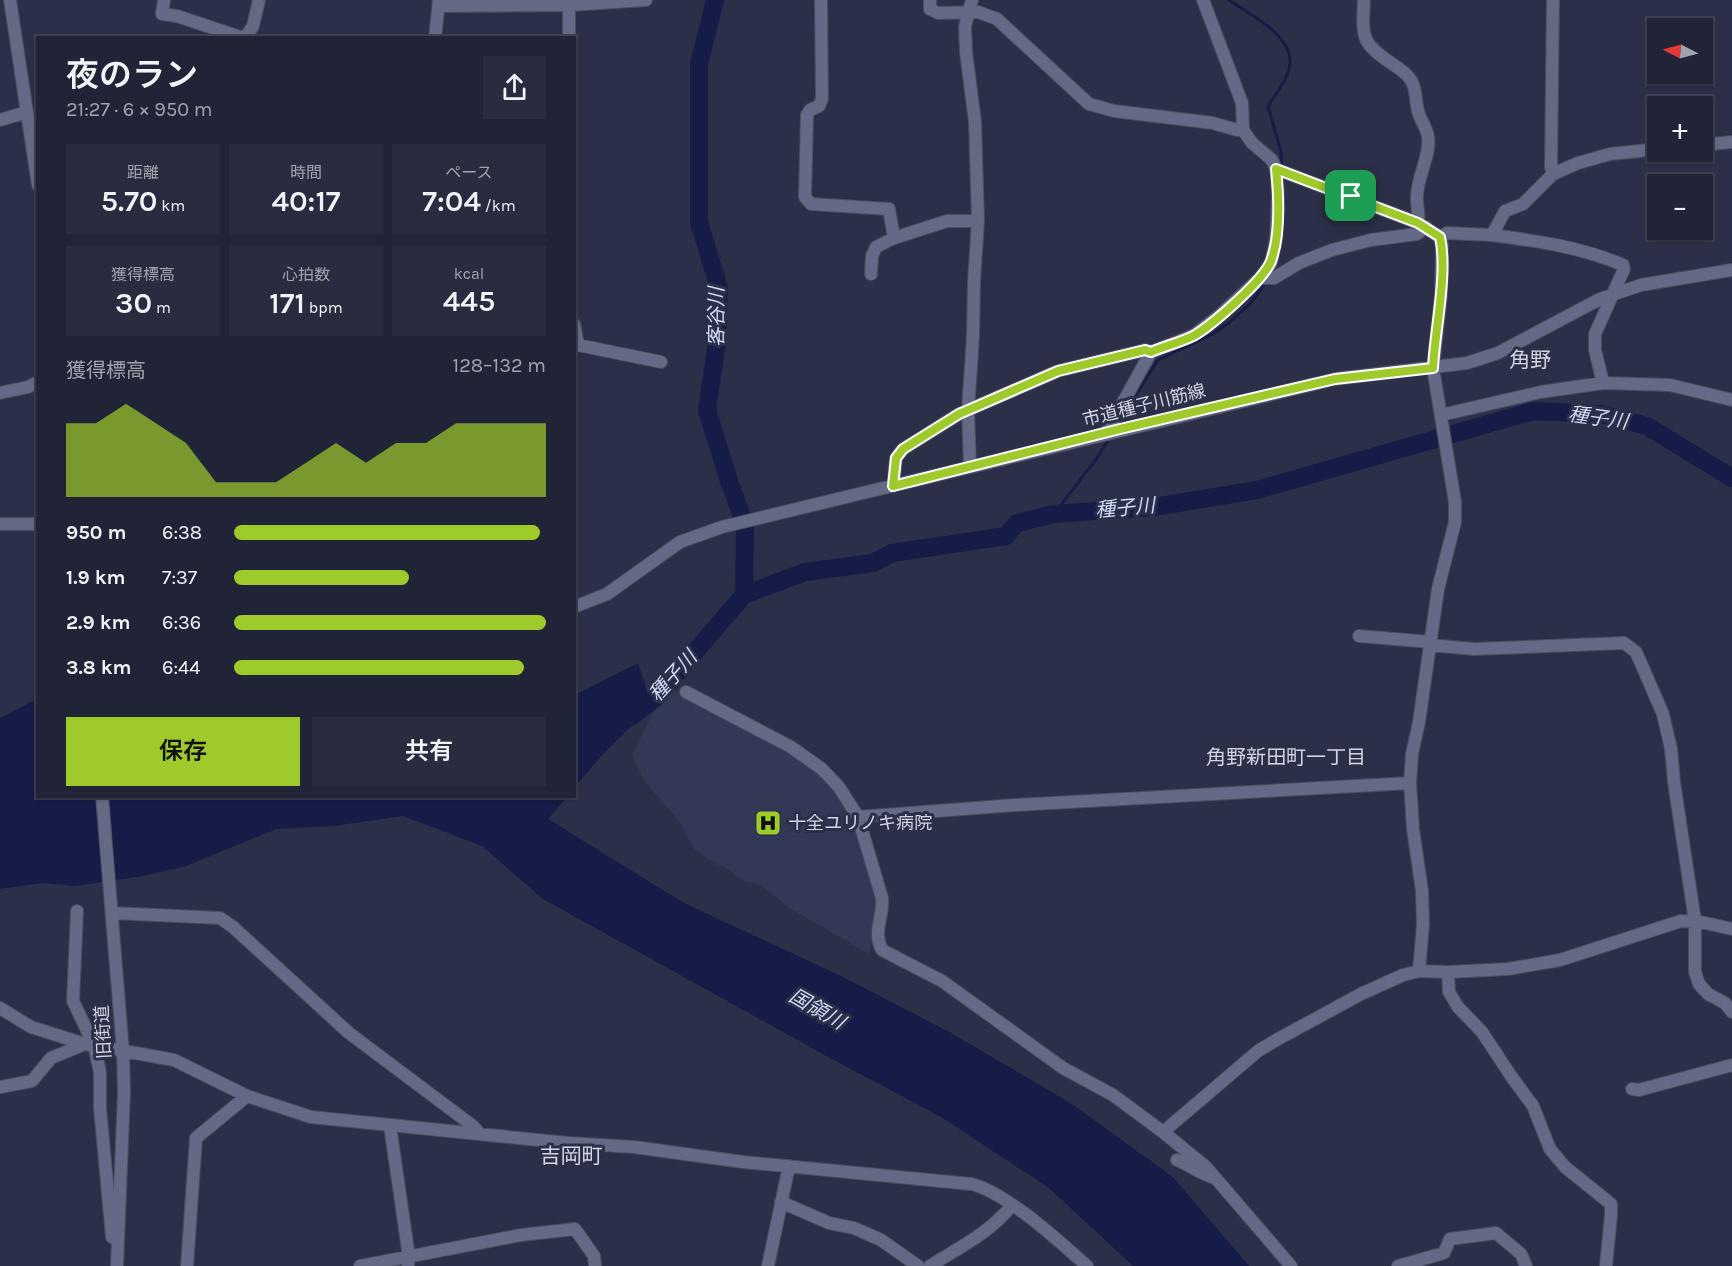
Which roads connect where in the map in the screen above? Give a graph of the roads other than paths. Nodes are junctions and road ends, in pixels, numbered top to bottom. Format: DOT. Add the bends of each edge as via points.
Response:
graph roads {
  1 [pos="10,0"];
  2 [pos="164,0"];
  3 [pos="258,0"];
  4 [pos="646,0"];
  5 [pos="821,0"];
  6 [pos="930,0"];
  7 [pos="1203,0"];
  8 [pos="1364,0"];
  9 [pos="1553,0"];
  10 [pos="439,3"];
  11 [pos="569,3"];
  12 [pos="970,6"];
  13 [pos="238,36"];
  14 [pos="246,36"];
  15 [pos="435,36"];
  16 [pos="569,36"];
  17 [pos="27,112"];
  18 [pos="0,120"];
  19 [pos="1243,130"];
  20 [pos="1732,142"];
  21 [pos="1713,144"];
  22 [pos="35,146"];
  23 [pos="1647,150"];
  24 [pos="1281,171"];
  25 [pos="1554,174"];
  26 [pos="978,220"];
  27 [pos="1422,225"];
  28 [pos="1492,236"];
  29 [pos="1440,237"];
  30 [pos="894,238"];
  31 [pos="1732,270"];
  32 [pos="871,274"];
  33 [pos="1266,278"];
  34 [pos="1611,296"];
  35 [pos="576,334"];
  36 [pos="1151,352"];
  37 [pos="661,362"];
  38 [pos="1433,368"];
  39 [pos="36,383"];
  40 [pos="1603,383"];
  41 [pos="0,393"];
  42 [pos="1732,400"];
  43 [pos="968,410"];
  44 [pos="1441,418"];
  45 [pos="1106,433"];
  46 [pos="970,467"];
  47 [pos="893,486"];
  48 [pos="0,524"];
  49 [pos="36,524"];
  50 [pos="576,606"];
  51 [pos="1359,636"];
  52 [pos="1431,644"];
  53 [pos="686,692"];
  54 [pos="1410,783"];
  55 [pos="102,798"];
  56 [pos="858,817"];
  57 [pos="112,910"];
  58 [pos="77,911"];
  59 [pos="1695,921"];
  60 [pos="1732,929"];
  61 [pos="1419,971"];
  62 [pos="1448,972"];
  63 [pos="0,1008"];
  64 [pos="1732,1012"];
  65 [pos="89,1045"];
  66 [pos="123,1052"];
  67 [pos="1732,1065"];
  68 [pos="0,1087"];
  69 [pos="1632,1089"];
  70 [pos="247,1096"];
  71 [pos="390,1126"];
  72 [pos="1163,1132"];
  73 [pos="479,1133"];
  74 [pos="1177,1160"];
  75 [pos="789,1166"];
  76 [pos="1215,1178"];
  77 [pos="781,1202"];
  78 [pos="1012,1205"];
  79 [pos="118,1241"];
  80 [pos="408,1262"];
  81 [pos="117,1266"];
  82 [pos="187,1266"];
  83 [pos="360,1266"];
  84 [pos="595,1266"];
  85 [pos="768,1266"];
  86 [pos="918,1266"];
  87 [pos="930,1266"];
  88 [pos="1088,1266"];
  89 [pos="1291,1266"];
  90 [pos="1398,1266"];
  91 [pos="1526,1266"];
  92 [pos="1606,1266"];
  1 -- 17 [label="street"];
  2 -- 13 [label="street" via="162,14"];
  3 -- 14 [label="street" via="253,26"];
  4 -- 11 [label="street"];
  5 -- 30 [label="street" via="822,99 807,115 806,197 811,204 889,209"];
  6 -- 12 [label="street" via="930,9 938,14"];
  7 -- 19 [label="street" via="1242,103"];
  8 -- 27 [label="street" via="1365,38 1372,50 1410,77 1428,136 1416,198"];
  9 -- 25 [label="street"];
  10 -- 11 [label="street"];
  10 -- 15 [label="street"];
  11 -- 16 [label="street"];
  12 -- 19 [label="street" via="997,19 1089,104 1142,116"];
  12 -- 26 [label="street" via="965,34 975,122"];
  17 -- 18 [label="street"];
  17 -- 22 [label="street"];
  19 -- 24 [label="street"];
  20 -- 21 [label="street"];
  23 -- 25 [label="street" via="1610,154"];
  24 -- 27 [label="street"];
  24 -- 33 [label="street" via="1276,239"];
  25 -- 28 [label="street" via="1523,204 1505,211"];
  26 -- 30 [label="street" via="947,221"];
  26 -- 43 [label="street"];
  27 -- 29 [label="street"];
  27 -- 33 [label="street" via="1417,234 1332,250"];
  28 -- 29 [label="street" via="1447,233"];
  28 -- 34 [label="street" via="1571,247 1623,265"];
  29 -- 38 [label="street" via="1441,295"];
  30 -- 32 [label="street" via="876,247"];
  31 -- 34 [label="street, 市道種子川筋線" via="1641,285"];
  33 -- 36 [label="street" via="1194,335"];
  34 -- 38 [label="street, 市道種子川筋線" via="1498,353"];
  34 -- 40 [label="street" via="1595,334"];
  35 -- 37 [label="street" via="578,345"];
  36 -- 43 [label="street" via="1145,350 1058,371"];
  36 -- 45 [label="street"];
  38 -- 44 [label="street"];
  38 -- 45 [label="street, 市道種子川筋線" via="1335,379"];
  39 -- 41 [label="street"];
  40 -- 42 [label="street" via="1670,385"];
  40 -- 44 [label="street" via="1541,392"];
  43 -- 46 [label="street"];
  43 -- 47 [label="street" via="903,449 896,458"];
  44 -- 52 [label="street" via="1455,522 1438,589"];
  45 -- 46 [label="street, 市道種子川筋線"];
  46 -- 47 [label="street, 市道種子川筋線"];
  47 -- 50 [label="street, 市道種子川筋線" via="722,526 680,542 607,594"];
  48 -- 49 [label="street"];
  51 -- 52 [label="street"];
  52 -- 54 [label="street"];
  52 -- 59 [label="street" via="1474,649 1624,643 1636,652 1663,714 1671,749"];
  53 -- 56 [label="street" via="791,747 822,769"];
  54 -- 56 [label="street"];
  54 -- 61 [label="street" via="1422,891"];
  55 -- 57 [label="street, 旧街道"];
  56 -- 72 [label="street" via="882,898 876,933 882,950 942,981 1055,1062 1113,1095"];
  57 -- 66 [label="street, 旧街道"];
  57 -- 73 [label="street" via="220,918 349,1033"];
  58 -- 65 [label="street" via="73,1001"];
  59 -- 60 [label="street"];
  59 -- 62 [label="street" via="1672,924 1560,960 1508,969"];
  59 -- 64 [label="street" via="1695,972 1699,984"];
  61 -- 62 [label="street"];
  61 -- 72 [label="street" via="1361,994 1258,1051"];
  62 -- 92 [label="street" via="1449,992 1533,1106 1550,1149 1565,1167 1611,1204"];
  63 -- 65 [label="street" via="31,1027"];
  65 -- 66 [label="street"];
  65 -- 68 [label="street" via="51,1058 32,1082"];
  65 -- 79 [label="street" via="100,1072 112,1237"];
  66 -- 70 [label="street" via="174,1060"];
  66 -- 79 [label="street, 旧街道"];
  67 -- 69 [label="street"];
  70 -- 71 [label="street" via="311,1117"];
  70 -- 82 [label="street" via="196,1137"];
  71 -- 73 [label="street"];
  71 -- 80 [label="street"];
  72 -- 76 [label="street"];
  73 -- 75 [label="street"];
  74 -- 76 [label="street"];
  75 -- 77 [label="street"];
  75 -- 78 [label="street" via="971,1184"];
  76 -- 89 [label="street"];
  77 -- 85 [label="street"];
  77 -- 86 [label="street" via="881,1240"];
  78 -- 87 [label="street" via="971,1242"];
  78 -- 88 [label="street"];
  79 -- 81 [label="street, 旧街道"];
  80 -- 83 [label="street"];
  80 -- 84 [label="street" via="521,1235 574,1229 594,1256"];
  90 -- 91 [label="street" via="1444,1253 1450,1239 1496,1233 1521,1254"];
}
